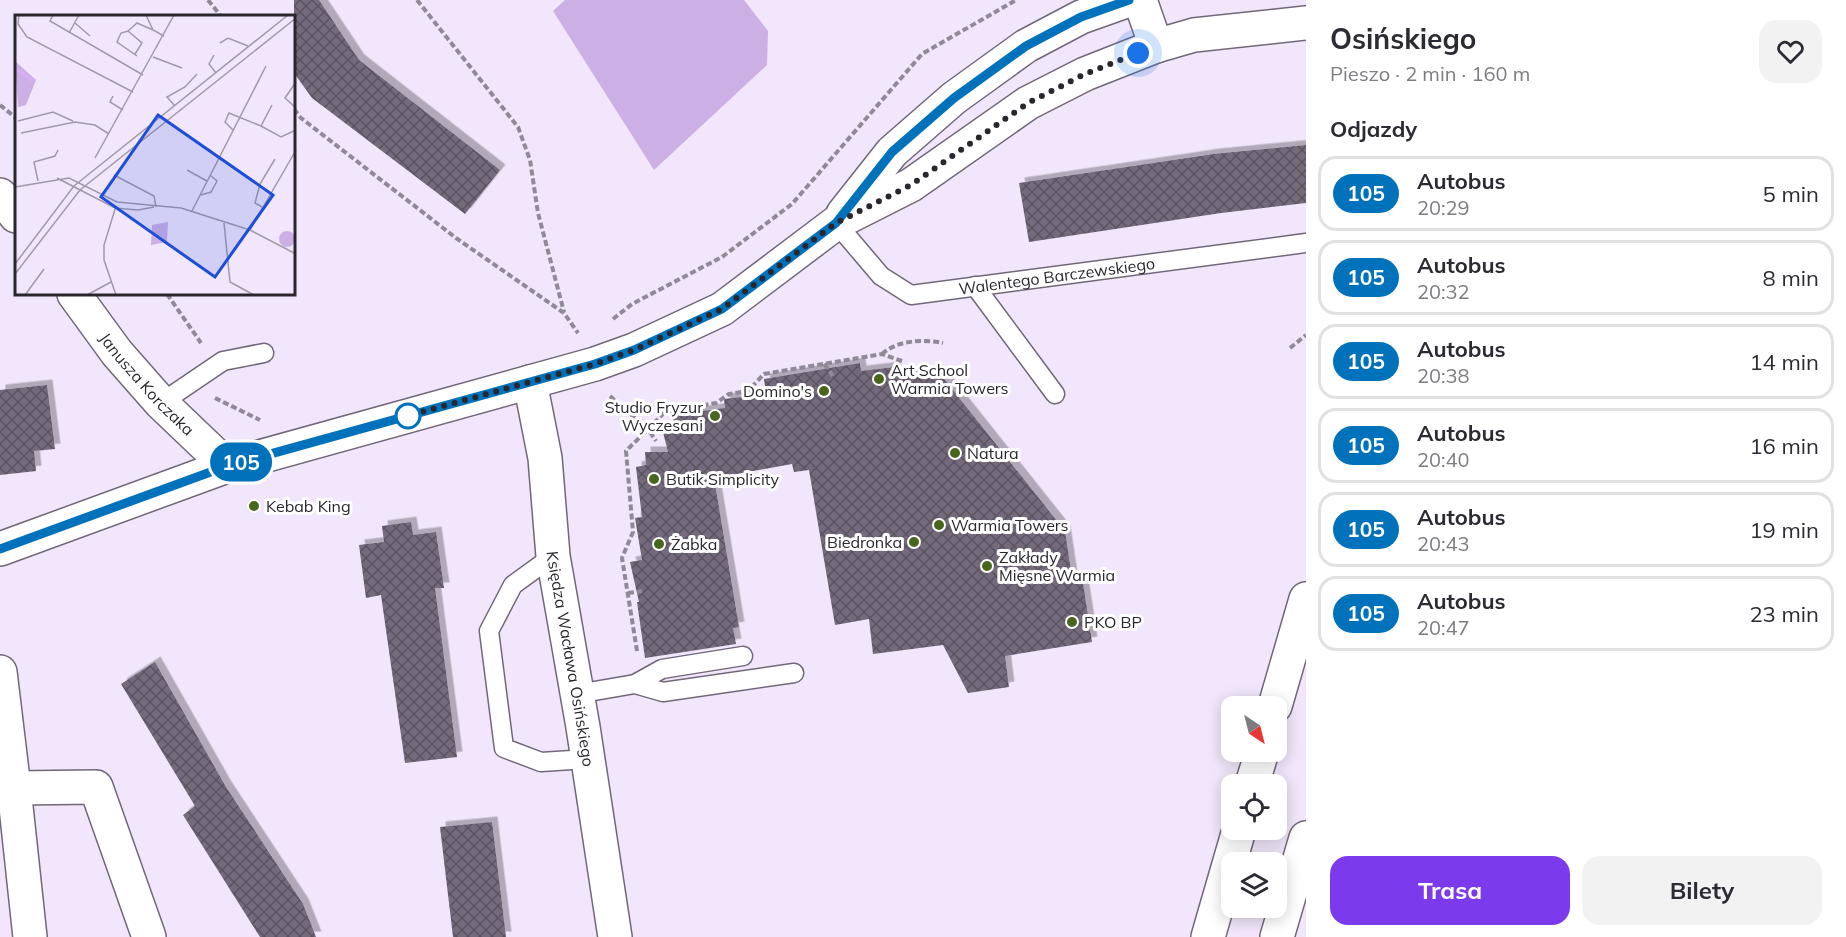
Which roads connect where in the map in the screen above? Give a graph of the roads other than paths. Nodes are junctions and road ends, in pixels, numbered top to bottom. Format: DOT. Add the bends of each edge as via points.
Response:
graph roads {
  1 [pos="1129,0"];
  2 [pos="1140,0"];
  3 [pos="1306,23"];
  4 [pos="1156,46"];
  5 [pos="0,195"];
  6 [pos="15,215"];
  7 [pos="836,223"];
  8 [pos="1306,243"];
  9 [pos="975,286"];
  10 [pos="75,296"];
  11 [pos="264,352"];
  12 [pos="530,382"];
  13 [pos="1055,394"];
  14 [pos="161,403"];
  15 [pos="227,466"];
  16 [pos="0,549"];
  17 [pos="553,556"];
  18 [pos="1306,599"];
  19 [pos="743,656"];
  20 [pos="0,672"];
  21 [pos="794,673"];
  22 [pos="635,684"];
  23 [pos="577,694"];
  24 [pos="1278,696"];
  25 [pos="587,759"];
  26 [pos="14,788"];
  27 [pos="1306,838"];
  28 [pos="1236,840"];
  29 [pos="30,937"];
  30 [pos="148,937"];
  31 [pos="615,937"];
  32 [pos="1208,937"];
  33 [pos="1277,937"];
  1 -- 7 [label="street" via="1081,17 1026,46 954,98 892,152"];
  2 -- 4 [label="street"];
  3 -- 4 [label="street" via="1194,35"];
  4 -- 7 [label="street" via="1085,74 1028,103 911,185"];
  5 -- 6 [label="street"];
  7 -- 9 [label="lane, Walentego Barczewskiego" via="881,276 911,295"];
  7 -- 12 [label="street" via="722,309 634,350"];
  8 -- 9 [label="lane, Walentego Barczewskiego"];
  9 -- 13 [label="lane"];
  10 -- 14 [label="street, Janusza Korczaka" via="117,353"];
  11 -- 14 [label="lane" via="223,360"];
  12 -- 15 [label="street"];
  12 -- 17 [label="street, Księdza Wacława Osińskiego" via="545,458"];
  14 -- 15 [label="street, Janusza Korczaka"];
  15 -- 16 [label="street"];
  17 -- 23 [label="street, Księdza Wacława Osińskiego"];
  17 -- 25 [label="lane" via="513,585 489,631 504,748 541,762"];
  18 -- 24 [label="street"];
  19 -- 22 [label="lane" via="662,669"];
  20 -- 26 [label="street"];
  21 -- 22 [label="lane" via="663,692"];
  22 -- 23 [label="lane"];
  23 -- 25 [label="street, Księdza Wacława Osińskiego"];
  25 -- 31 [label="street, Księdza Wacława Osińskiego"];
  26 -- 29 [label="street"];
  26 -- 30 [label="street" via="96,787"];
  27 -- 33 [label="street"];
  28 -- 32 [label="street"];
}
